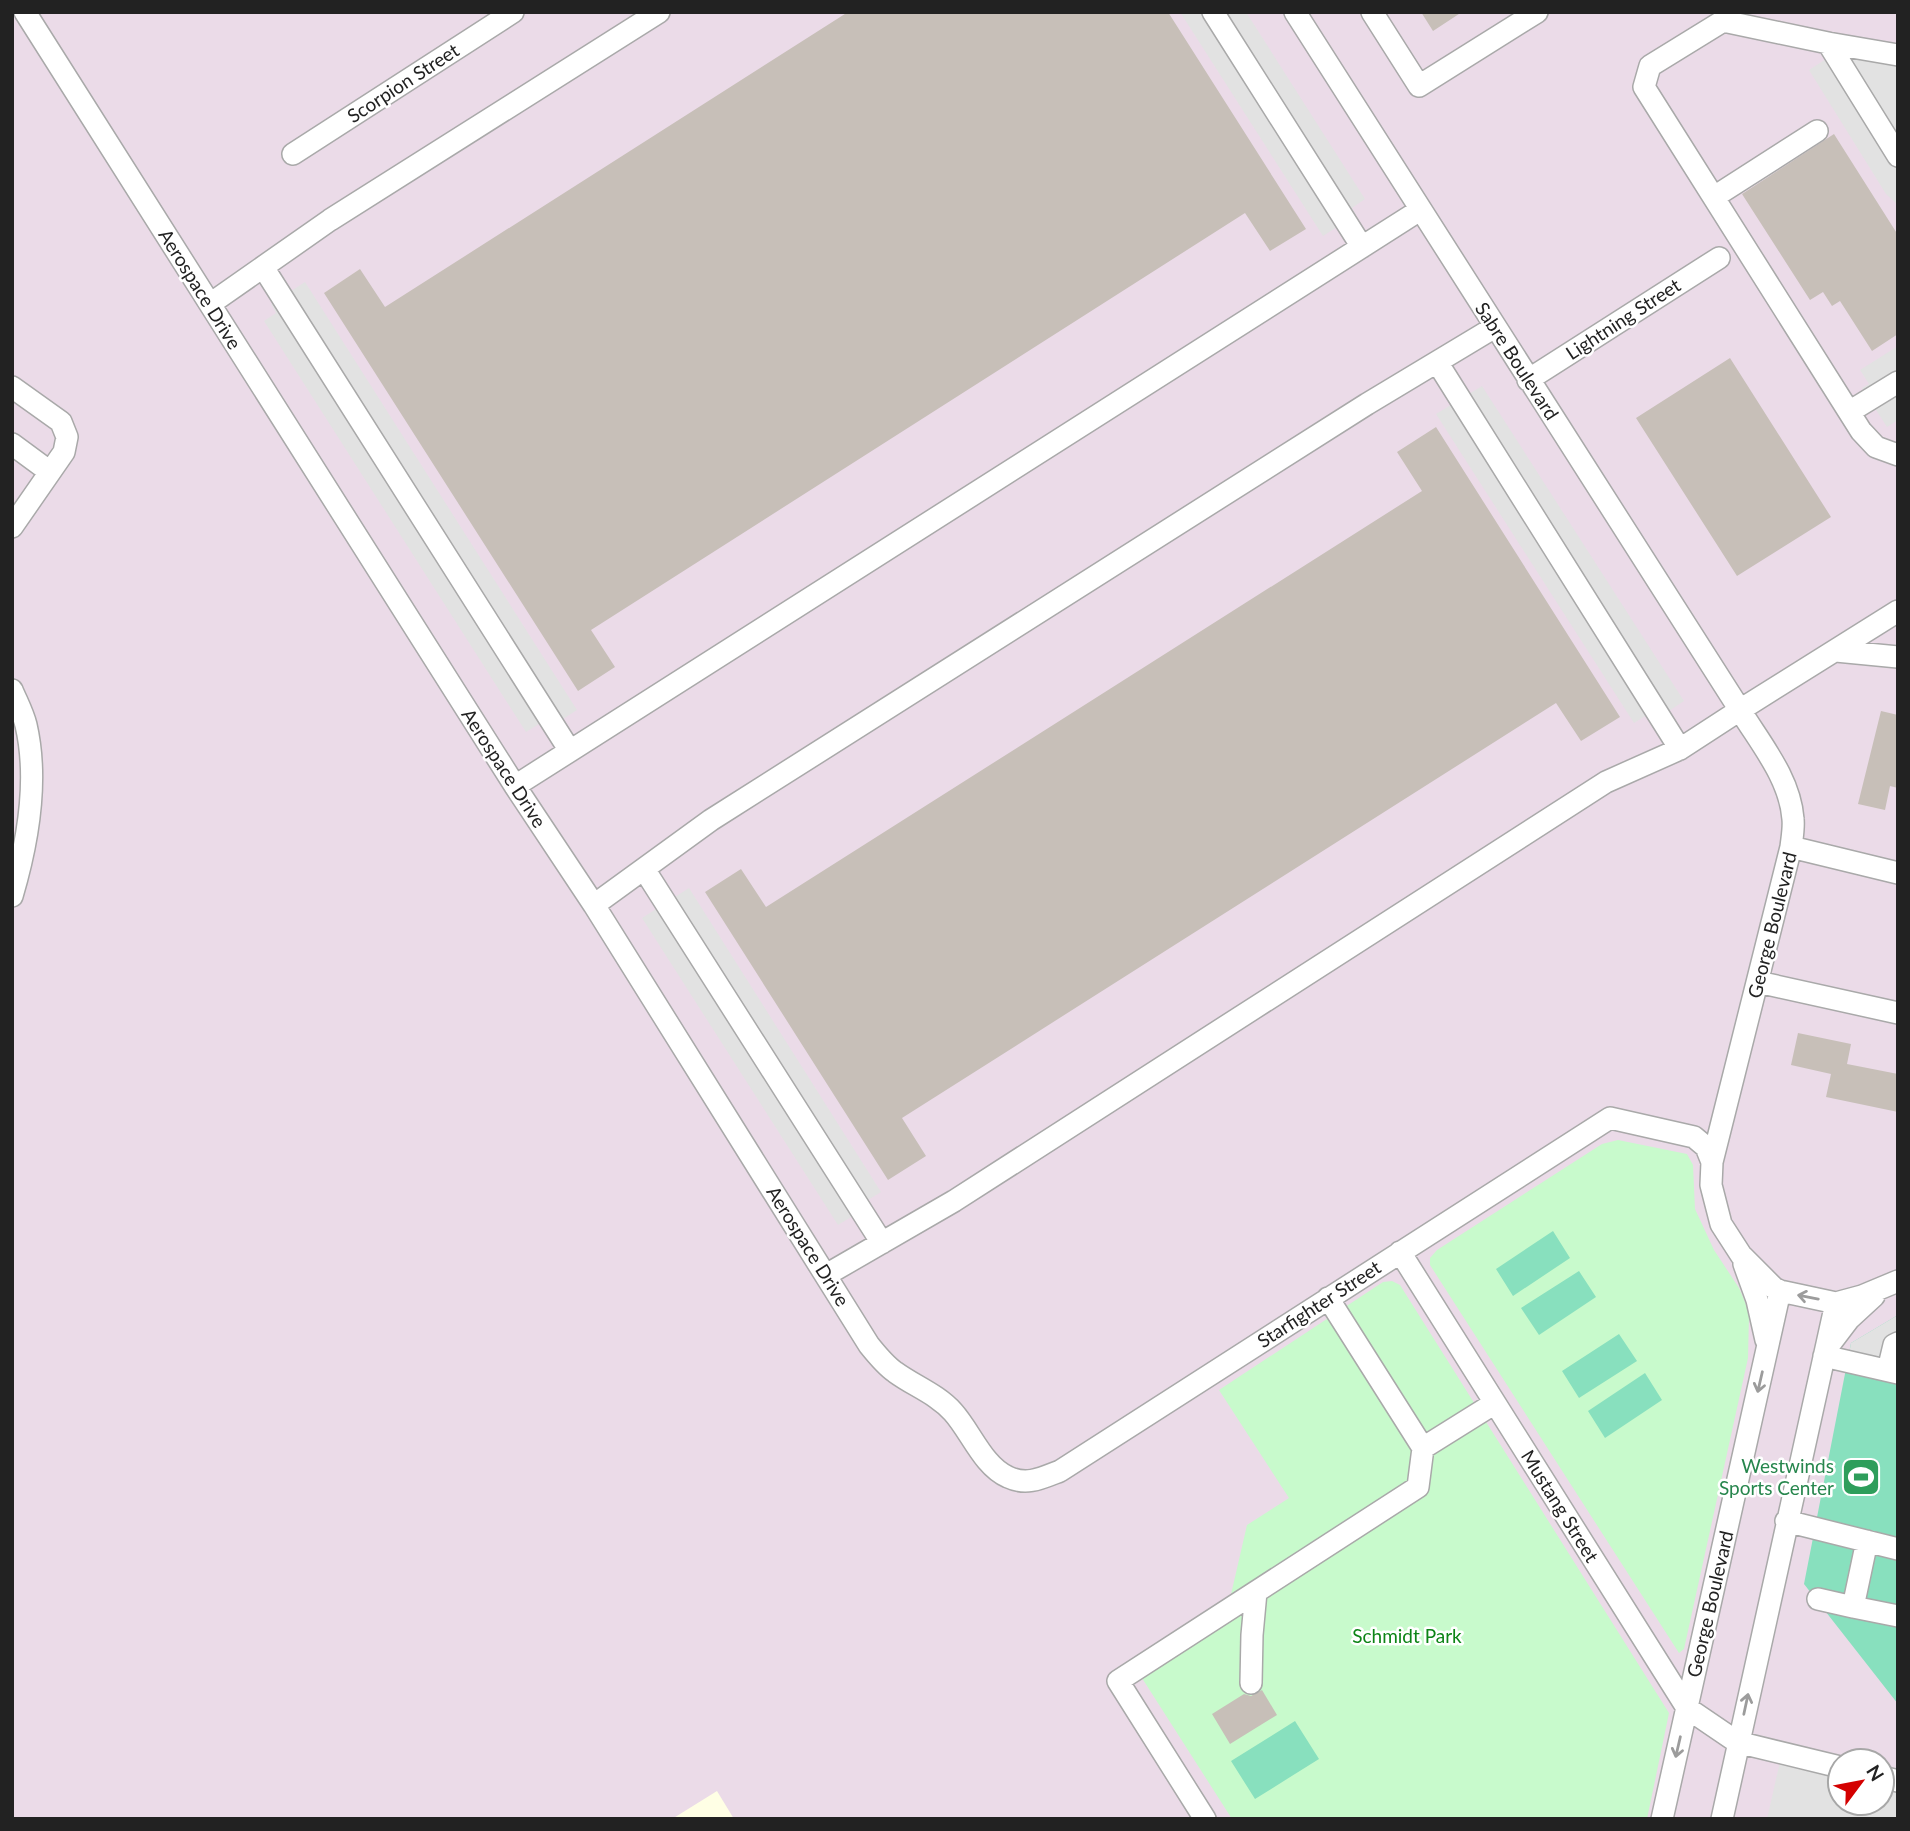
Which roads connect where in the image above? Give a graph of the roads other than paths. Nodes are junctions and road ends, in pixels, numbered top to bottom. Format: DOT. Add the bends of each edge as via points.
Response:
graph roads {
  1 [pos="25,12"];
  2 [pos="513,12"];
  3 [pos="659,12"];
  4 [pos="1213,12"];
  5 [pos="1295,12"];
  6 [pos="1372,12"];
  7 [pos="1537,12"];
  8 [pos="1828,43"];
  9 [pos="1898,55"];
  10 [pos="1817,131"];
  11 [pos="293,154"];
  12 [pos="1898,156"];
  13 [pos="1714,197"];
  14 [pos="1420,210"];
  15 [pos="1363,247"];
  16 [pos="1718,258"];
  17 [pos="263,267"];
  18 [pos="210,304"];
  19 [pos="1495,327"];
  20 [pos="1437,362"];
  21 [pos="1528,380"];
  22 [pos="1898,382"];
  23 [pos="12,387"];
  24 [pos="1849,412"];
  25 [pos="12,444"];
  26 [pos="1898,455"];
  27 [pos="50,472"];
  28 [pos="16,513"];
  29 [pos="1898,611"];
  30 [pos="1836,651"];
  31 [pos="1898,657"];
  32 [pos="12,690"];
  33 [pos="1740,710"];
  34 [pos="1680,749"];
  35 [pos="570,751"];
  36 [pos="515,786"];
  37 [pos="1791,846"];
  38 [pos="643,869"];
  39 [pos="1898,873"];
  40 [pos="12,895"];
  41 [pos="594,905"];
  42 [pos="1758,982"];
  43 [pos="1898,1013"];
  44 [pos="1712,1162"];
  45 [pos="882,1243"];
  46 [pos="1400,1252"];
  47 [pos="1741,1255"];
  48 [pos="826,1275"];
  49 [pos="1889,1285"];
  50 [pos="1780,1291"];
  51 [pos="1328,1298"];
  52 [pos="1836,1303"];
  53 [pos="1898,1343"];
  54 [pos="1767,1348"];
  55 [pos="1824,1356"];
  56 [pos="1893,1372"];
  57 [pos="1495,1402"];
  58 [pos="1423,1448"];
  59 [pos="1024,1482"];
  60 [pos="1786,1521"];
  61 [pos="1867,1541"];
  62 [pos="1898,1549"];
  63 [pos="1256,1592"];
  64 [pos="1818,1599"];
  65 [pos="1853,1607"];
  66 [pos="1898,1616"];
  67 [pos="1251,1683"];
  68 [pos="1687,1708"];
  69 [pos="1737,1742"];
  70 [pos="1826,1764"];
  71 [pos="1205,1819"];
  72 [pos="1662,1819"];
  73 [pos="1722,1819"];
  1 -- 18 [label="street, Aerospace Drive"];
  2 -- 11 [label="street, Scorpion Street"];
  3 -- 17 [label="street"];
  4 -- 15 [label="street"];
  5 -- 14 [label="street, Sabre Boulevard"];
  6 -- 7 [label="street" via="1419,86"];
  8 -- 9 [label="street"];
  8 -- 12 [label="street"];
  8 -- 13 [label="street" via="1723,21 1650,66 1644,87"];
  10 -- 13 [label="street"];
  13 -- 24 [label="street"];
  14 -- 15 [label="street"];
  14 -- 19 [label="street, Sabre Boulevard"];
  15 -- 35 [label="street"];
  16 -- 21 [label="street, Lightning Street"];
  17 -- 18 [label="street"];
  17 -- 35 [label="street"];
  18 -- 36 [label="street, Aerospace Drive"];
  19 -- 20 [label="street"];
  19 -- 21 [label="street, Sabre Boulevard"];
  20 -- 34 [label="street"];
  20 -- 38 [label="street" via="722,812"];
  21 -- 33 [label="street, Sabre Boulevard"];
  22 -- 24 [label="street"];
  23 -- 27 [label="street" via="61,422 67,437 64,452"];
  24 -- 26 [label="street" via="1876,447"];
  25 -- 27 [label="street"];
  27 -- 28 [label="street"];
  29 -- 30 [label="street"];
  30 -- 31 [label="street"];
  30 -- 33 [label="street"];
  32 -- 40 [label="street" via="26,725 32,778 24,855"];
  33 -- 34 [label="street"];
  33 -- 37 [label="street, George Boulevard" via="1789,798"];
  34 -- 45 [label="street" via="1606,782"];
  35 -- 36 [label="street"];
  36 -- 41 [label="street, Aerospace Drive"];
  37 -- 39 [label="street"];
  37 -- 42 [label="street, George Boulevard"];
  38 -- 41 [label="street"];
  38 -- 45 [label="street"];
  41 -- 48 [label="street, Aerospace Drive"];
  42 -- 43 [label="street"];
  42 -- 44 [label="street, George Boulevard"];
  44 -- 46 [label="street, Starfighter Street" via="1706,1147 1693,1137 1610,1118"];
  44 -- 47 [label="street, George Boulevard" via="1715,1205"];
  45 -- 48 [label="street"];
  46 -- 51 [label="street, Starfighter Street"];
  46 -- 57 [label="street, Mustang Street"];
  47 -- 50 [label="street, George Boulevard"];
  47 -- 54 [label="street, George Boulevard"];
  48 -- 59 [label="street, Aerospace Drive" via="883,1362 951,1410 1000,1474"];
  49 -- 52 [label="street, George Boulevard"];
  49 -- 55 [label="street, George Boulevard" via="1849,1319"];
  52 -- 50 [label="street, George Boulevard, one-way"];
  50 -- 54 [label="street, George Boulevard"];
  51 -- 58 [label="street"];
  51 -- 59 [label="street, Starfighter Street" via="1060,1471"];
  52 -- 55 [label="street, George Boulevard"];
  53 -- 56 [label="street" via="1894,1345"];
  54 -- 68 [label="street, George Boulevard, one-way"];
  55 -- 56 [label="street"];
  55 -- 60 [label="street, George Boulevard"];
  57 -- 58 [label="street"];
  57 -- 68 [label="street, Mustang Street"];
  58 -- 63 [label="street" via="1418,1487"];
  60 -- 61 [label="street"];
  69 -- 60 [label="street, George Boulevard, one-way"];
  61 -- 62 [label="street"];
  61 -- 65 [label="street"];
  63 -- 67 [label="street"];
  63 -- 71 [label="street" via="1118,1681"];
  64 -- 65 [label="street"];
  65 -- 66 [label="street"];
  68 -- 69 [label="street, Mustang Street"];
  68 -- 72 [label="street, George Boulevard, one-way"];
  69 -- 70 [label="street"];
  69 -- 73 [label="street, George Boulevard"];
}
